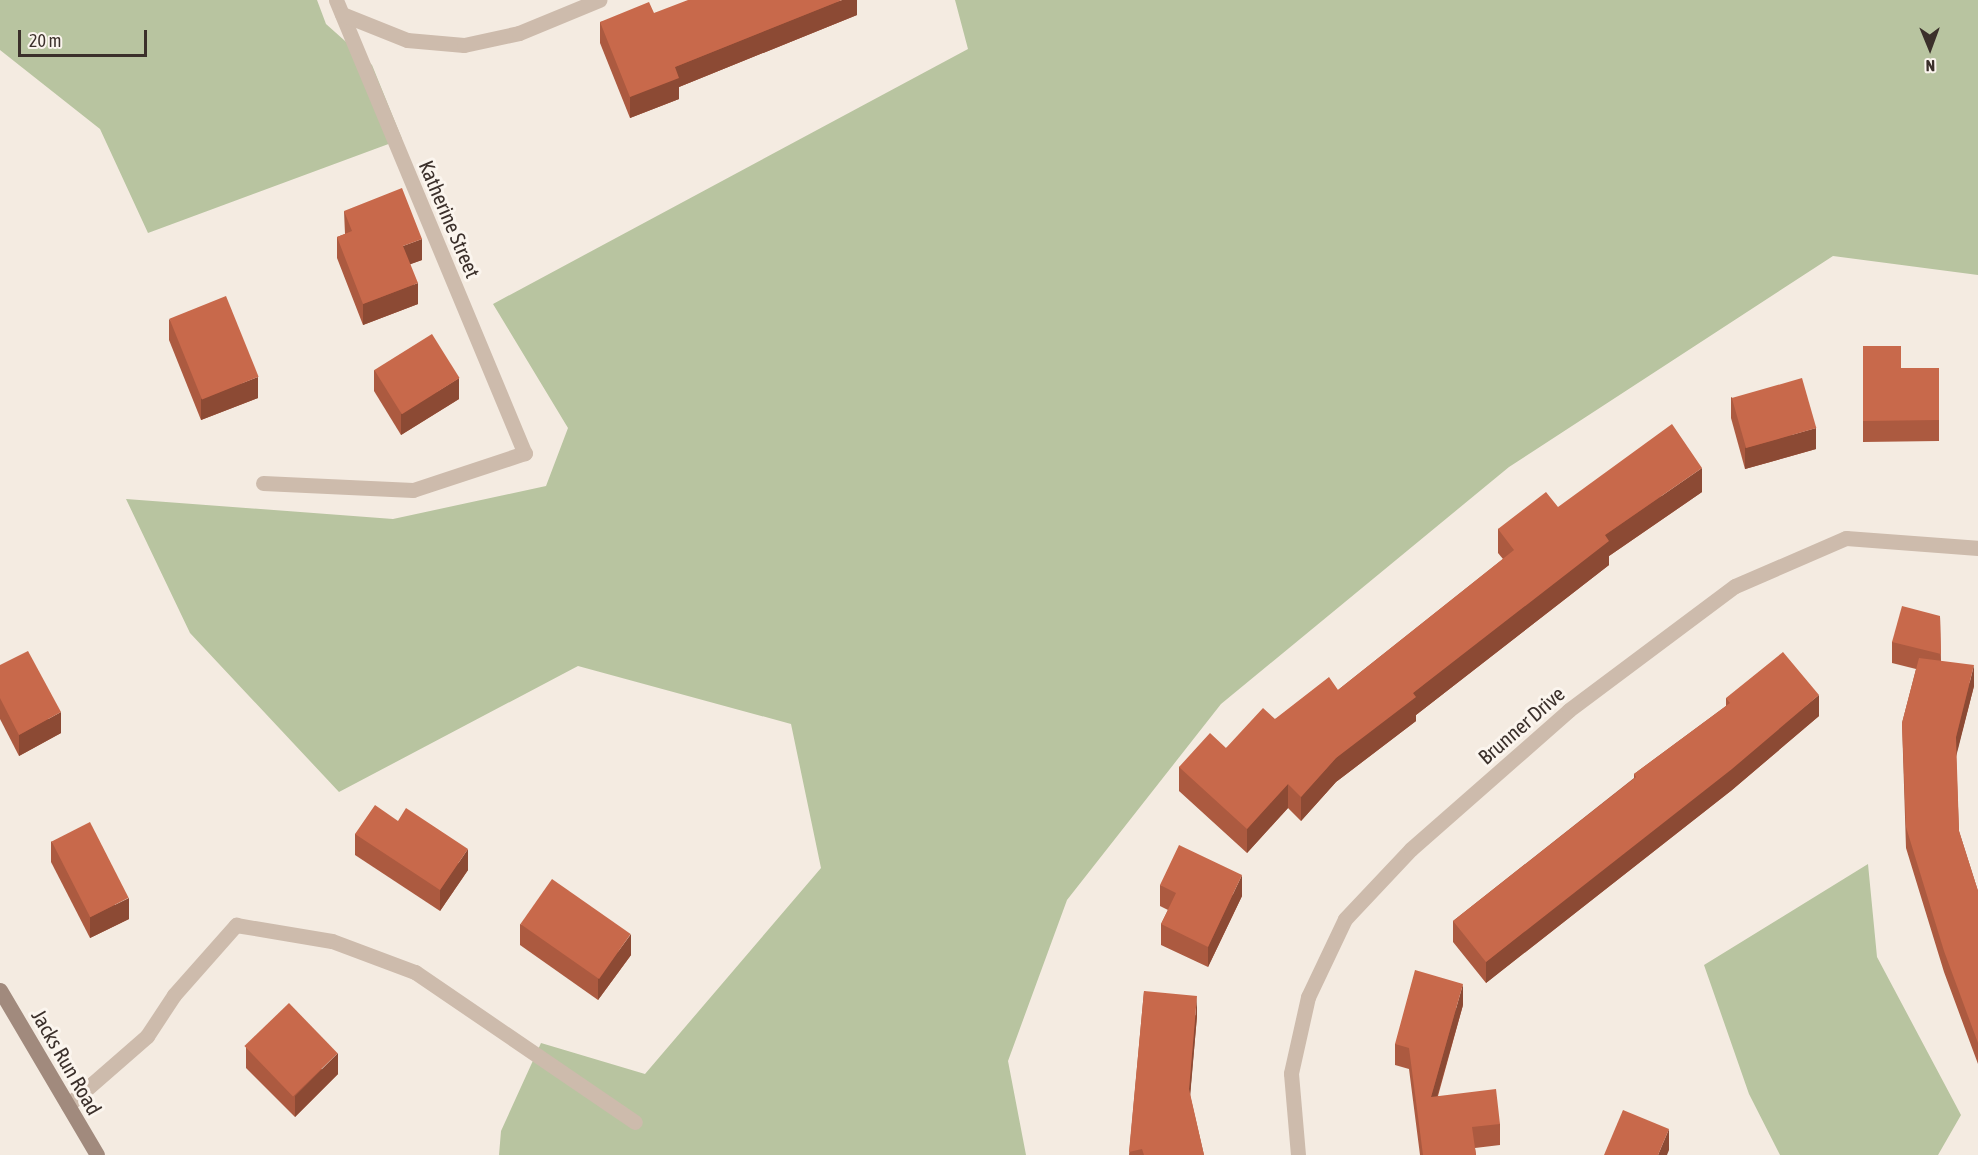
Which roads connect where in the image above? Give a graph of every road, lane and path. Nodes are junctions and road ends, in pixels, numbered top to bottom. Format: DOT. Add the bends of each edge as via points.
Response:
graph roads {
  1 [pos="599,0"];
  2 [pos="339,7"];
  3 [pos="263,483"];
  4 [pos="1978,548"];
  5 [pos="0,990"];
  6 [pos="68,1105"];
  7 [pos="635,1122"];
  8 [pos="97,1155"];
  9 [pos="1298,1155"];
  1 -- 2 [label="street" via="519,33 464,45 407,40"];
  2 -- 3 [label="street, Katherine Street" via="525,453 413,490"];
  4 -- 9 [label="street, Brunner Drive" via="1846,538 1735,586 1569,710 1411,849 1345,919 1308,997 1291,1073"];
  5 -- 6 [label="street, Jacks Run Road"];
  6 -- 7 [label="street" via="147,1036 174,995 236,925 332,941 415,972"];
  6 -- 8 [label="street, Jacks Run Road"];
}
